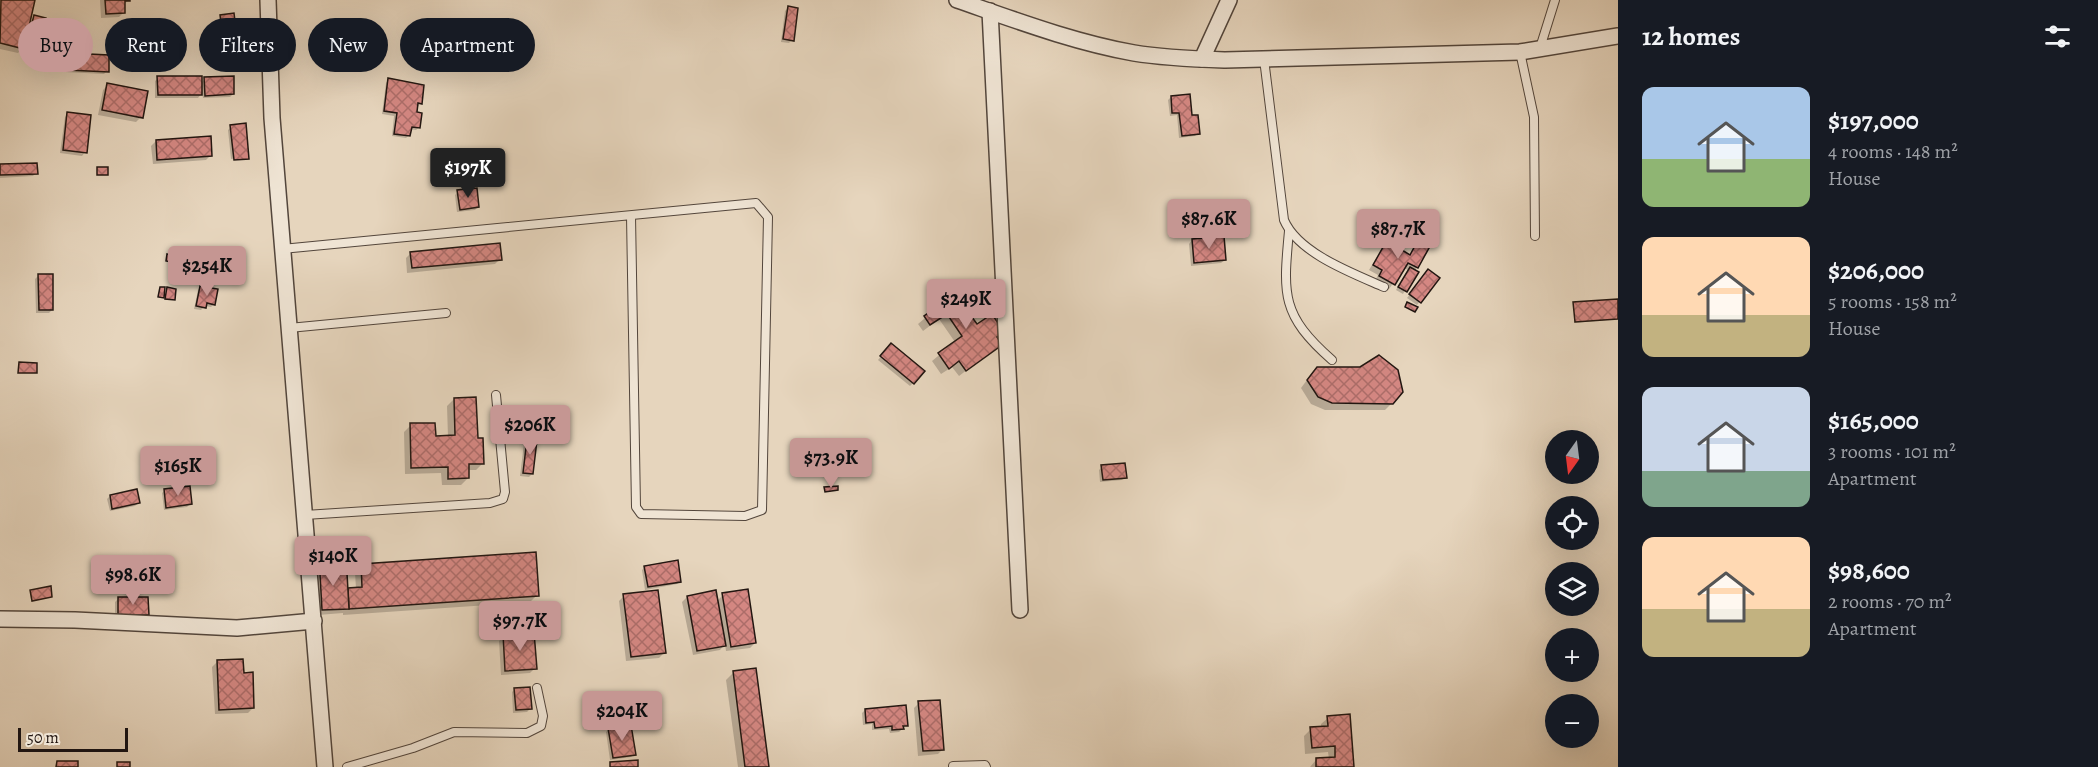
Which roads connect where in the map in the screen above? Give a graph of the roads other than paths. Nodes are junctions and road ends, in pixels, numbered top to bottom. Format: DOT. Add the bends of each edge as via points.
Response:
graph roads {
  1 [pos="268,0"];
  2 [pos="957,0"];
  3 [pos="1229,0"];
  4 [pos="1555,0"];
  5 [pos="990,11"];
  6 [pos="1618,36"];
  7 [pos="1540,48"];
  8 [pos="1520,52"];
  9 [pos="1202,59"];
  10 [pos="1264,59"];
  11 [pos="631,216"];
  12 [pos="1289,231"];
  13 [pos="1535,236"];
  14 [pos="282,249"];
  15 [pos="1384,287"];
  16 [pos="446,313"];
  17 [pos="289,328"];
  18 [pos="1332,360"];
  19 [pos="496,395"];
  20 [pos="305,515"];
  21 [pos="1020,610"];
  22 [pos="0,619"];
  23 [pos="314,621"];
  24 [pos="537,688"];
  25 [pos="952,766"];
  26 [pos="325,767"];
  27 [pos="347,767"];
  28 [pos="986,767"];
  1 -- 14 [label="street"];
  2 -- 5 [label="street"];
  3 -- 9 [label="street"];
  4 -- 7 [label="lane"];
  5 -- 9 [label="street" via="1094,44 1135,53"];
  5 -- 21 [label="street"];
  6 -- 7 [label="street"];
  7 -- 8 [label="street"];
  8 -- 10 [label="street"];
  8 -- 13 [label="lane" via="1534,117"];
  9 -- 10 [label="street"];
  10 -- 12 [label="lane" via="1284,220"];
  11 -- 11 [label="lane" via="756,203 768,218 762,510 745,516 641,514 636,507"];
  11 -- 14 [label="lane"];
  12 -- 15 [label="lane" via="1344,270"];
  12 -- 18 [label="lane" via="1285,274 1288,302 1296,323"];
  14 -- 17 [label="street"];
  16 -- 17 [label="lane"];
  17 -- 20 [label="street"];
  19 -- 20 [label="lane" via="503,499"];
  20 -- 23 [label="street"];
  22 -- 23 [label="street" via="237,628"];
  23 -- 26 [label="street"];
  24 -- 27 [label="lane" via="543,716 536,730 454,732"];
  25 -- 28 [label="lane"];
}
